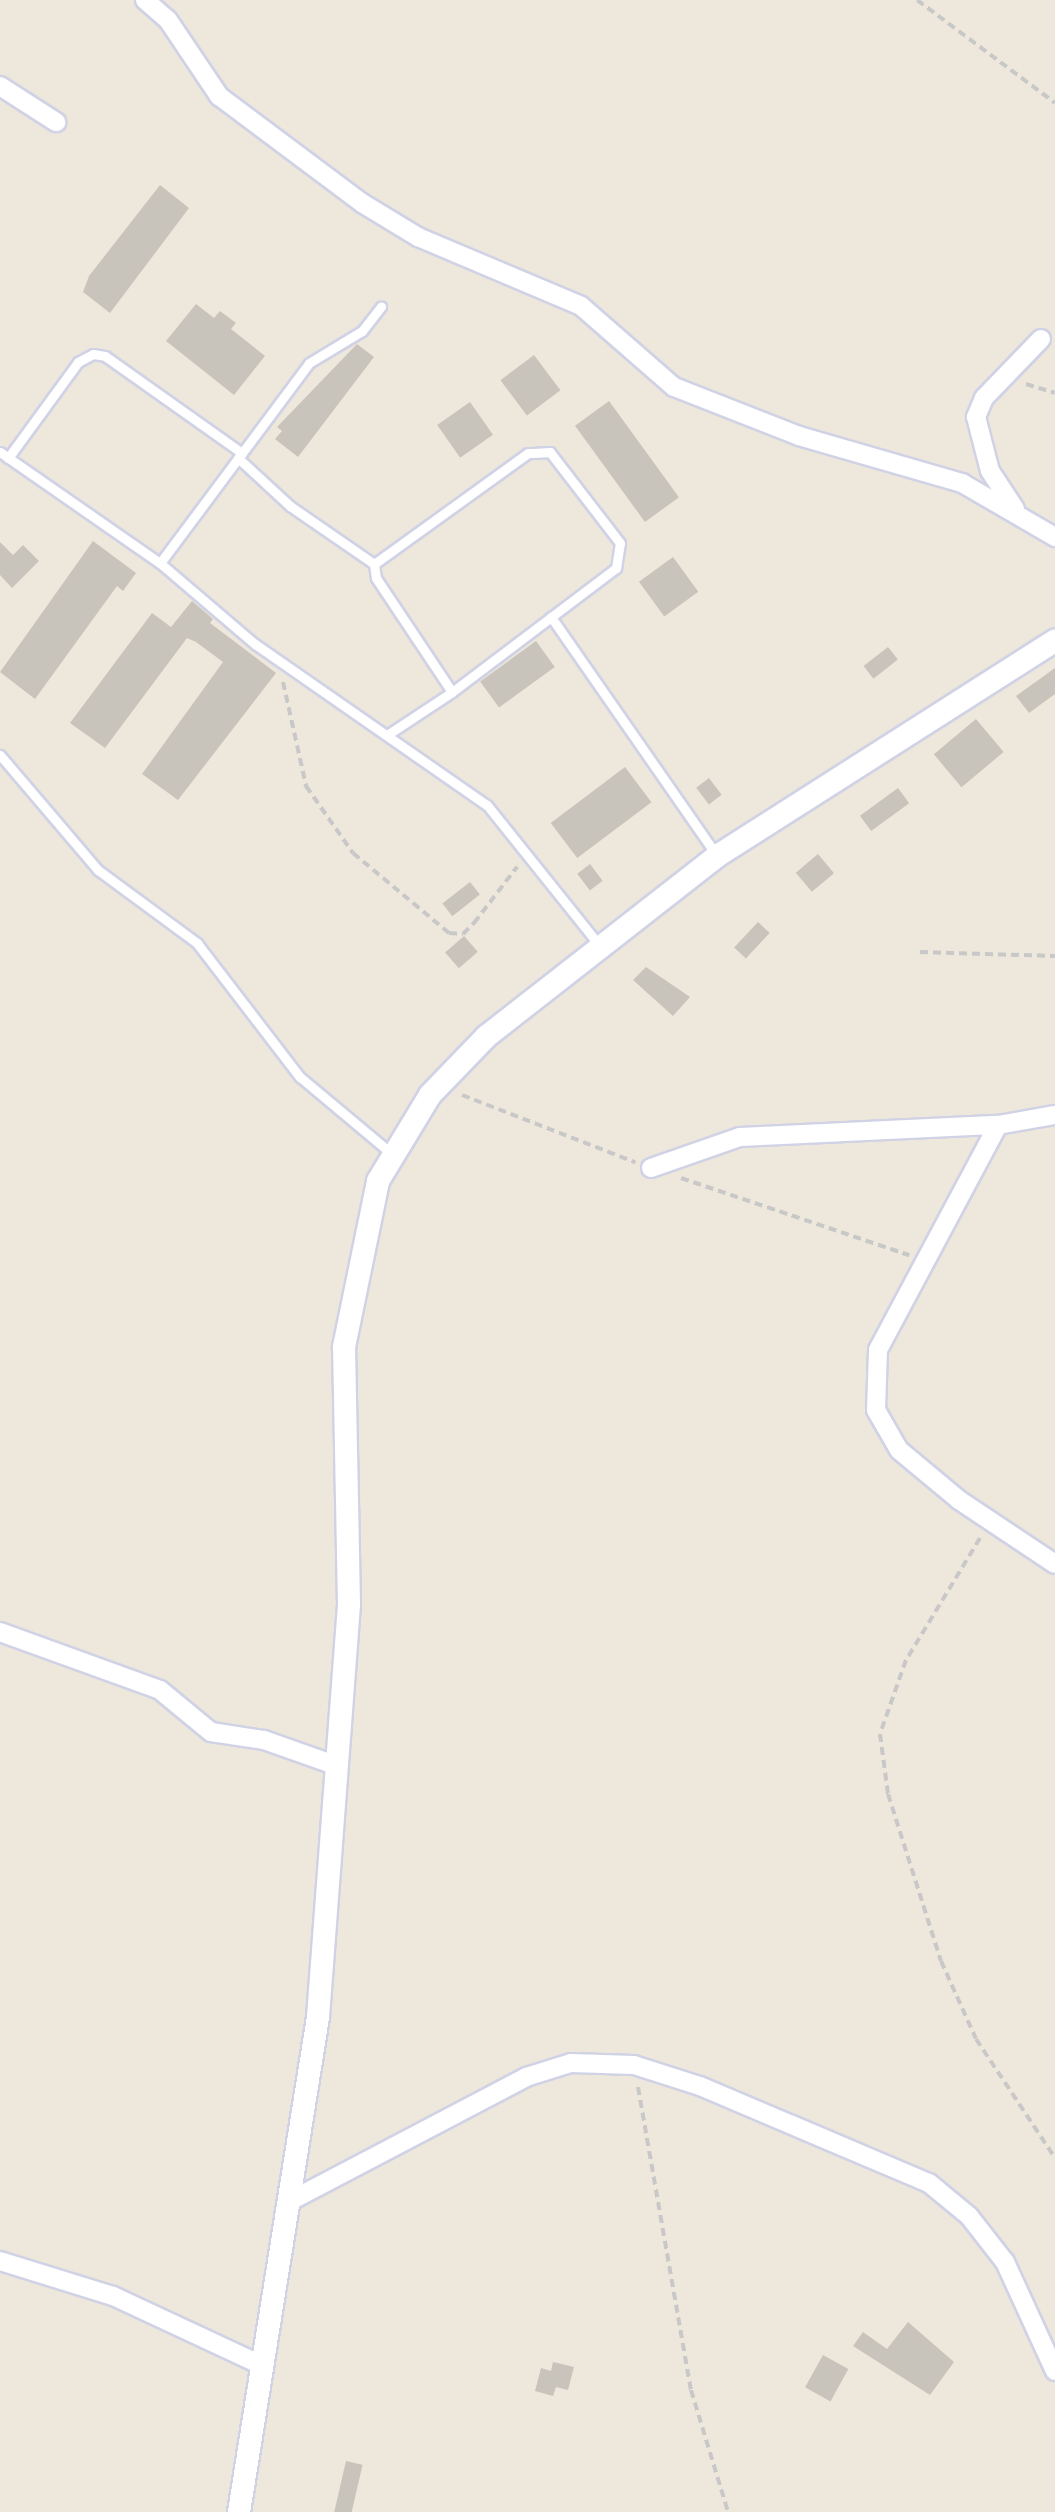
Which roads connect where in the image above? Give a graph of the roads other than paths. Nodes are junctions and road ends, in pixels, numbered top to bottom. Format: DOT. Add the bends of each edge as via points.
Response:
graph roads {
  1 [pos="144,0"];
  2 [pos="0,86"];
  3 [pos="56,122"];
  4 [pos="381,307"];
  5 [pos="1041,339"];
  6 [pos="4,455"];
  7 [pos="240,455"];
  8 [pos="1018,514"];
  9 [pos="1055,537"];
  10 [pos="160,563"];
  11 [pos="374,564"];
  12 [pos="551,617"];
  13 [pos="1055,641"];
  14 [pos="452,692"];
  15 [pos="386,736"];
  16 [pos="0,756"];
  17 [pos="718,856"];
  18 [pos="604,951"];
  19 [pos="1055,1116"];
  20 [pos="998,1124"];
  21 [pos="393,1155"];
  22 [pos="651,1168"];
  23 [pos="1055,1564"];
  24 [pos="0,1632"];
  25 [pos="338,1766"];
  26 [pos="294,2198"];
  27 [pos="0,2260"];
  28 [pos="261,2365"];
  29 [pos="1055,2371"];
  30 [pos="239,2512"];
  1 -- 8 [label="street" via="168,20 219,96 418,237 581,306 674,387 800,436 962,483"];
  2 -- 3 [label="street"];
  4 -- 7 [label="lane" via="362,331 309,364"];
  5 -- 8 [label="street" via="984,398 976,417 977,438"];
  6 -- 7 [label="lane" via="78,362 93,354 105,356"];
  6 -- 10 [label="lane"];
  7 -- 10 [label="lane"];
  7 -- 11 [label="lane" via="290,506"];
  8 -- 9 [label="street"];
  10 -- 15 [label="lane" via="282,663"];
  11 -- 12 [label="lane" via="540,450 550,452 620,544 616,568"];
  11 -- 14 [label="lane" via="376,578"];
  12 -- 14 [label="lane"];
  12 -- 17 [label="lane"];
  13 -- 17 [label="street"];
  14 -- 15 [label="lane"];
  15 -- 18 [label="lane" via="486,805"];
  16 -- 21 [label="lane" via="98,870 196,943 300,1077"];
  17 -- 18 [label="street"];
  18 -- 21 [label="street" via="487,1036 430,1095"];
  19 -- 20 [label="street"];
  20 -- 22 [label="street" via="740,1137"];
  20 -- 23 [label="street" via="878,1350 874,1384 884,1432 899,1450"];
  21 -- 25 [label="street" via="378,1181 361,1246 344,1346 349,1605"];
  24 -- 25 [label="street" via="146,1684 212,1732 264,1740"];
  25 -- 26 [label="street" via="318,2017"];
  26 -- 28 [label="street"];
  26 -- 29 [label="street" via="526,2077 571,2063 634,2065 700,2086 928,2183 969,2216 1005,2262"];
  27 -- 28 [label="street" via="113,2296"];
  28 -- 30 [label="street"];
}
